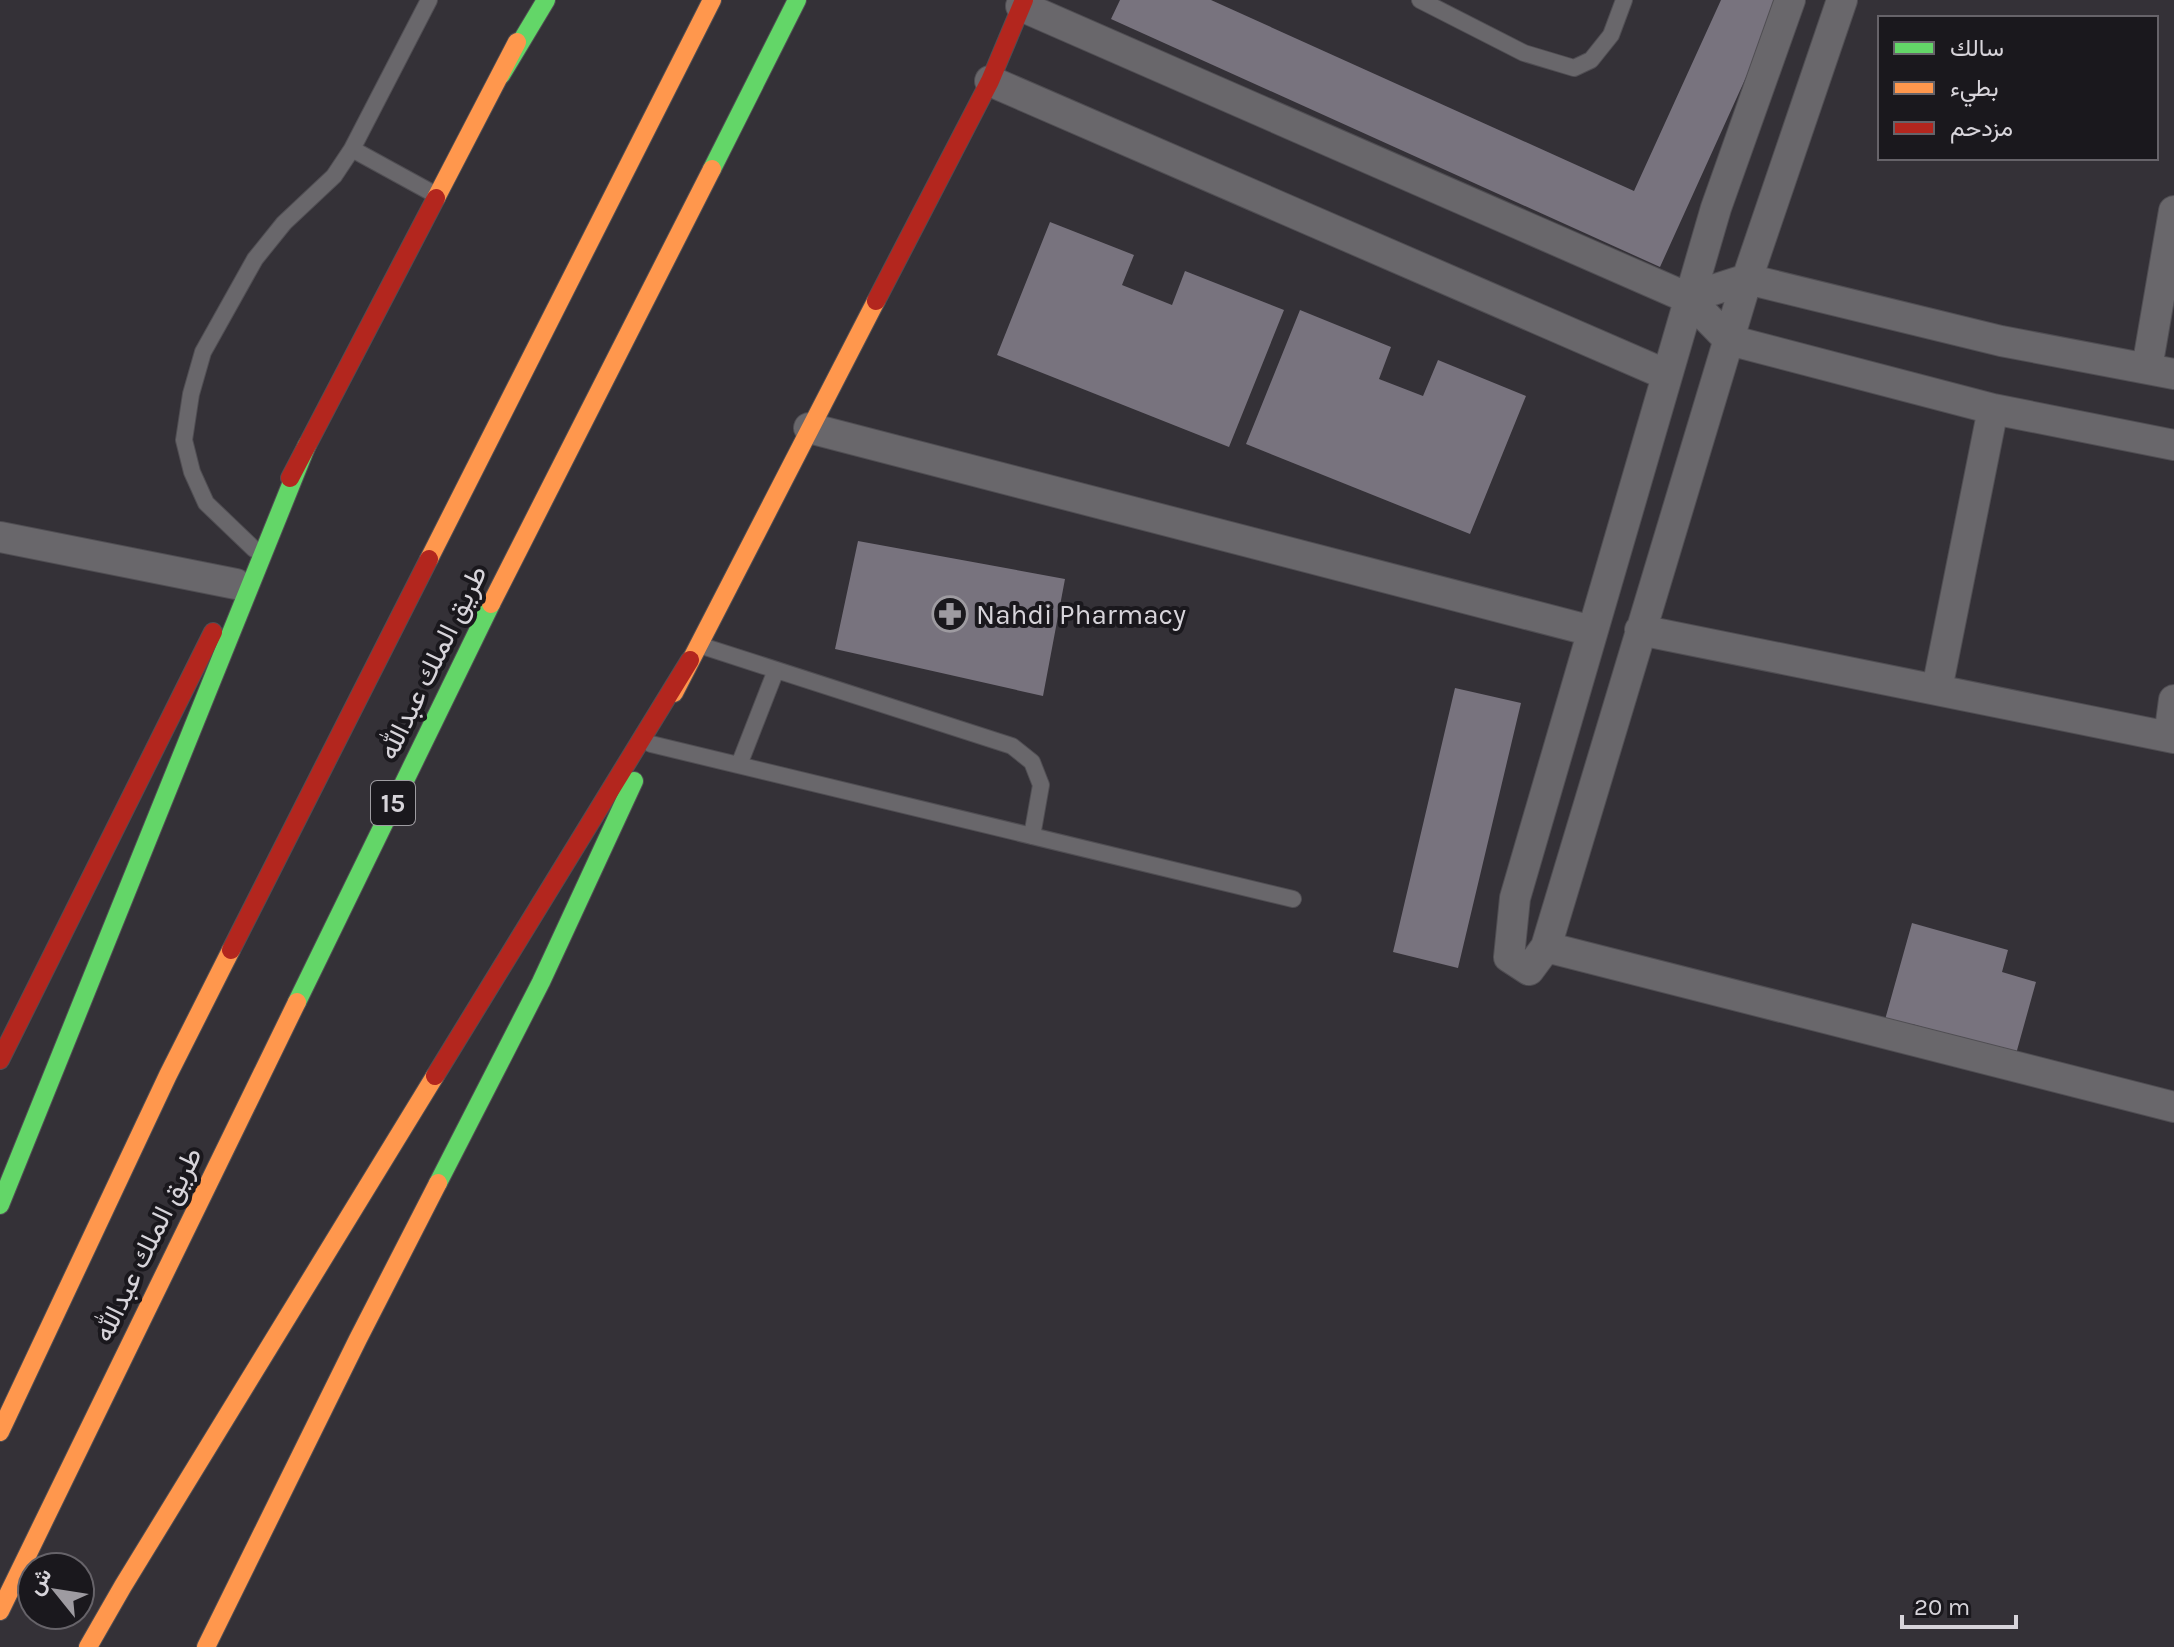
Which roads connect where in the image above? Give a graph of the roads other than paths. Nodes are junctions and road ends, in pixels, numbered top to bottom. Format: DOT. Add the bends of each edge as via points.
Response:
graph roads {
  1 [pos="429,0"];
  2 [pos="537,0"];
  3 [pos="546,0"];
  4 [pos="712,0"];
  5 [pos="797,0"];
  6 [pos="1420,0"];
  7 [pos="1624,0"];
  8 [pos="1790,0"];
  9 [pos="1842,0"];
  10 [pos="1022,3"];
  11 [pos="501,75"];
  12 [pos="990,81"];
  13 [pos="352,149"];
  14 [pos="437,196"];
  15 [pos="2174,211"];
  16 [pos="1747,279"];
  17 [pos="1688,298"];
  18 [pos="1729,340"];
  19 [pos="2161,371"];
  20 [pos="1667,375"];
  21 [pos="1993,409"];
  22 [pos="809,428"];
  23 [pos="307,445"];
  24 [pos="2174,445"];
  25 [pos="0,537"];
  26 [pos="254,549"];
  27 [pos="236,584"];
  28 [pos="1640,630"];
  29 [pos="1592,631"];
  30 [pos="694,652"];
  31 [pos="776,670"];
  32 [pos="1937,689"];
  33 [pos="2174,700"];
  34 [pos="2172,737"];
  35 [pos="651,744"];
  36 [pos="739,765"];
  37 [pos="1032,836"];
  38 [pos="1293,899"];
  39 [pos="1546,947"];
  40 [pos="0,1060"];
  41 [pos="2174,1107"];
  42 [pos="0,1205"];
  43 [pos="358,1339"];
  44 [pos="0,1432"];
  45 [pos="0,1611"];
  46 [pos="88,1647"];
  47 [pos="193,1647"];
  48 [pos="206,1647"];
  49 [pos="226,1647"];
  1 -- 13 [label="lane"];
  2 -- 11 [label="main road"];
  3 -- 11 [label="main road"];
  4 -- 44 [label="main road, طريق الملك عبدالله" via="168,1075"];
  5 -- 45 [label="main road, طريق الملك عبدالله / 15" via="456,674"];
  6 -- 7 [label="lane" via="1524,53 1574,68 1591,60 1611,35"];
  8 -- 17 [label="street"];
  9 -- 16 [label="street"];
  10 -- 12 [label="main road"];
  10 -- 17 [label="street"];
  11 -- 14 [label="main road"];
  12 -- 20 [label="street"];
  12 -- 22 [label="main road"];
  13 -- 14 [label="lane"];
  13 -- 26 [label="lane" via="334,176 255,259 203,352 191,394 184,440 192,472 206,503"];
  14 -- 23 [label="main road"];
  15 -- 19 [label="street"];
  16 -- 17 [label="street"];
  16 -- 18 [label="street"];
  16 -- 19 [label="street" via="2001,341"];
  17 -- 18 [label="street"];
  17 -- 20 [label="street"];
  18 -- 21 [label="street"];
  18 -- 28 [label="street"];
  20 -- 29 [label="street"];
  21 -- 24 [label="street"];
  21 -- 32 [label="street"];
  22 -- 29 [label="street"];
  22 -- 30 [label="main road"];
  23 -- 26 [label="main road"];
  23 -- 42 [label="main road"];
  25 -- 27 [label="street"];
  26 -- 27 [label="main road"];
  27 -- 40 [label="main road"];
  28 -- 32 [label="street"];
  28 -- 39 [label="street"];
  29 -- 39 [label="street" via="1515,898 1509,957 1529,970"];
  30 -- 31 [label="lane"];
  30 -- 35 [label="main road"];
  30 -- 46 [label="main road"];
  31 -- 36 [label="lane"];
  31 -- 37 [label="lane" via="1012,746 1032,762 1041,785"];
  32 -- 34 [label="street"];
  33 -- 34 [label="street"];
  35 -- 36 [label="lane"];
  35 -- 43 [label="main road" via="541,982"];
  36 -- 37 [label="lane"];
  37 -- 38 [label="lane"];
  39 -- 41 [label="street"];
  43 -- 47 [label="main road"];
  43 -- 48 [label="main road"];
  43 -- 49 [label="main road"];
}
